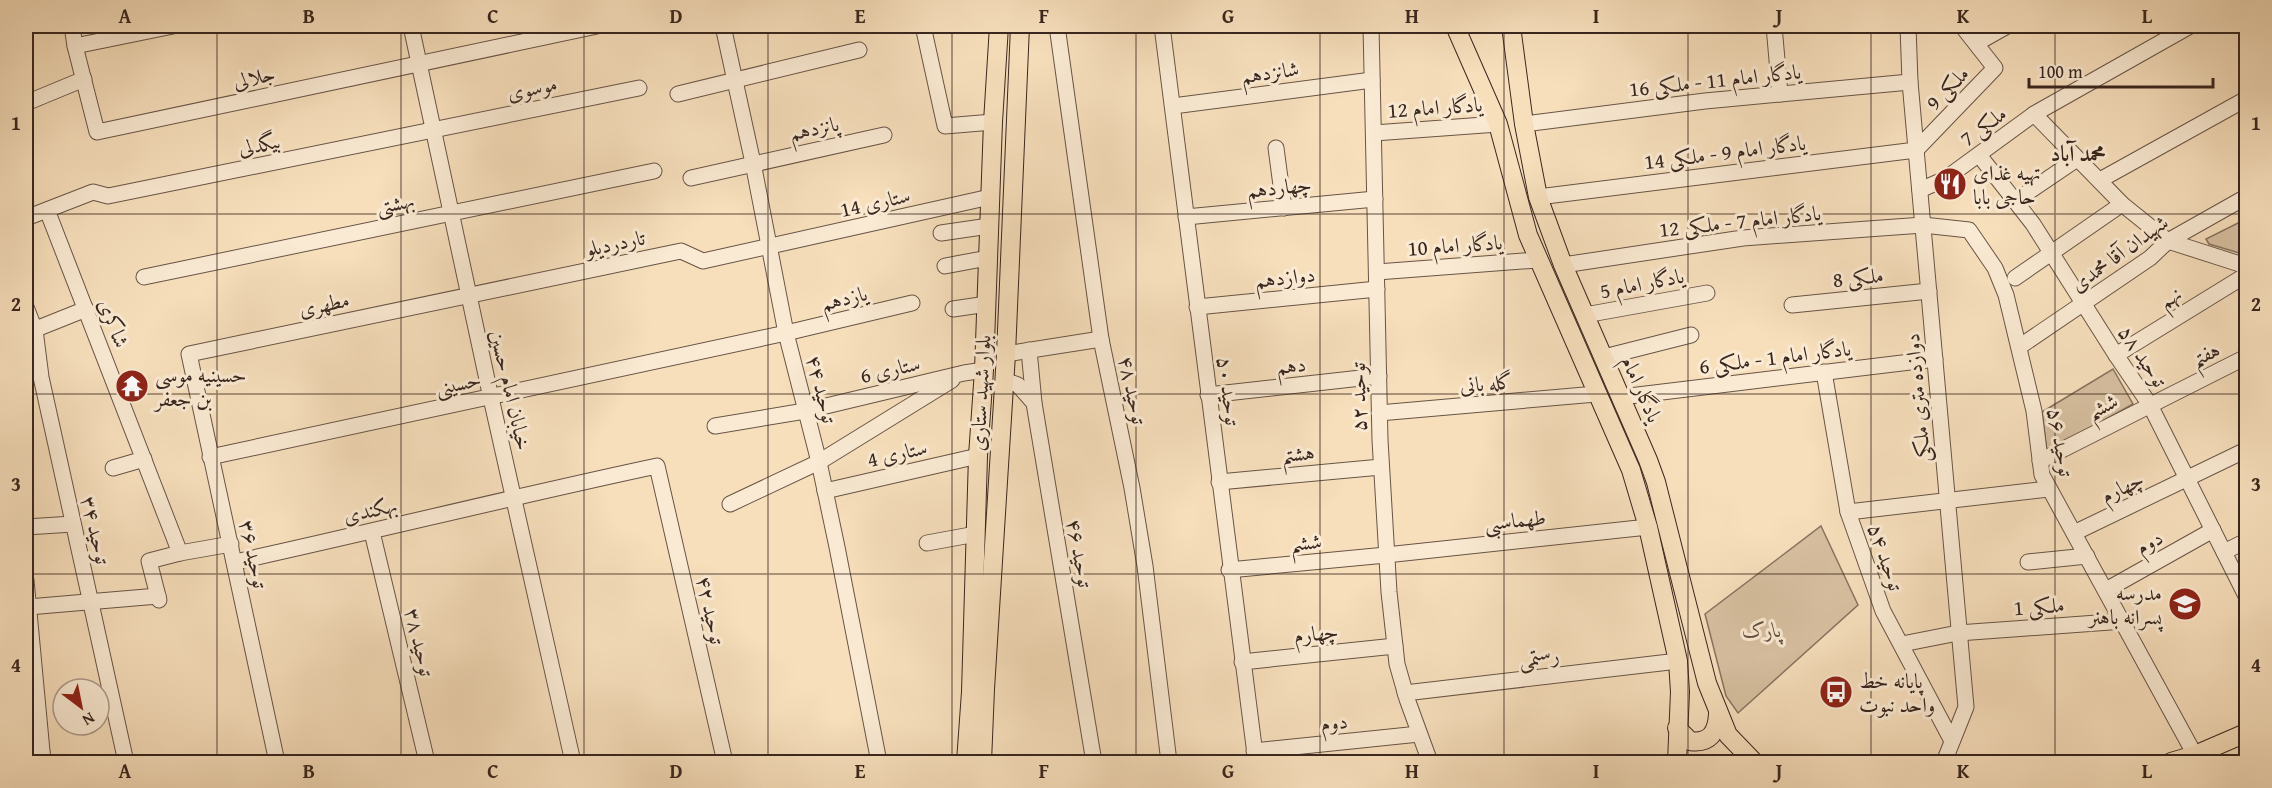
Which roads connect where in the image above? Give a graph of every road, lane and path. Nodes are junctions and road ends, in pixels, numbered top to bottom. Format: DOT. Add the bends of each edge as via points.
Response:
graph roads {
  1 [pos="72,26"];
  2 [pos="173,26"];
  3 [pos="411,26"];
  4 [pos="597,26"];
  5 [pos="723,26"];
  6 [pos="923,26"];
  7 [pos="999,26"];
  8 [pos="1020,26"];
  9 [pos="1057,26"];
  10 [pos="1162,26"];
  11 [pos="1371,26"];
  12 [pos="1455,26"];
  13 [pos="1511,26"];
  14 [pos="1774,26"];
  15 [pos="1908,26"];
  16 [pos="1962,26"];
  17 [pos="2007,26"];
  18 [pos="2190,26"];
  19 [pos="1977,44"];
  20 [pos="75,46"];
  21 [pos="859,50"];
  22 [pos="419,64"];
  23 [pos="84,79"];
  24 [pos="1372,80"];
  25 [pos="733,81"];
  26 [pos="1910,81"];
  27 [pos="639,88"];
  28 [pos="678,94"];
  29 [pos="1780,94"];
  30 [pos="2247,99"];
  31 [pos="26,103"];
  32 [pos="1173,106"];
  33 [pos="2034,114"];
  34 [pos="993,122"];
  35 [pos="1498,124"];
  36 [pos="1524,124"];
  37 [pos="433,130"];
  38 [pos="1374,133"];
  39 [pos="884,135"];
  40 [pos="1276,148"];
  41 [pos="1916,150"];
  42 [pos="1979,155"];
  43 [pos="2077,159"];
  44 [pos="753,163"];
  45 [pos="654,171"];
  46 [pos="690,178"];
  47 [pos="2100,180"];
  48 [pos="1920,190"];
  49 [pos="990,197"];
  50 [pos="1538,197"];
  51 [pos="2247,197"];
  52 [pos="1376,199"];
  53 [pos="2015,201"];
  54 [pos="2122,204"];
  55 [pos="1284,208"];
  56 [pos="47,210"];
  57 [pos="451,213"];
  58 [pos="26,218"];
  59 [pos="1186,218"];
  60 [pos="1923,225"];
  61 [pos="989,226"];
  62 [pos="941,233"];
  63 [pos="2168,241"];
  64 [pos="769,248"];
  65 [pos="2052,252"];
  66 [pos="988,258"];
  67 [pos="1538,260"];
  68 [pos="1563,265"];
  69 [pos="945,266"];
  70 [pos="2247,266"];
  71 [pos="1377,272"];
  72 [pos="2247,275"];
  73 [pos="144,277"];
  74 [pos="2015,278"];
  75 [pos="1377,289"];
  76 [pos="1929,291"];
  77 [pos="1707,292"];
  78 [pos="469,296"];
  79 [pos="912,303"];
  80 [pos="987,304"];
  81 [pos="2084,304"];
  82 [pos="1792,305"];
  83 [pos="26,307"];
  84 [pos="1197,307"];
  85 [pos="86,309"];
  86 [pos="953,309"];
  87 [pos="1585,315"];
  88 [pos="30,332"];
  89 [pos="786,333"];
  90 [pos="1691,335"];
  91 [pos="1101,339"];
  92 [pos="2019,347"];
  93 [pos="1029,350"];
  94 [pos="189,354"];
  95 [pos="1006,354"];
  96 [pos="2116,355"];
  97 [pos="1604,357"];
  98 [pos="2247,357"];
  99 [pos="1935,359"];
  100 [pos="984,370"];
  101 [pos="1824,372"];
  102 [pos="964,373"];
  103 [pos="1379,376"];
  104 [pos="1004,380"];
  105 [pos="1596,394"];
  106 [pos="1208,395"];
  107 [pos="1621,397"];
  108 [pos="490,398"];
  109 [pos="1034,403"];
  110 [pos="2150,405"];
  111 [pos="805,411"];
  112 [pos="1379,413"];
  113 [pos="715,426"];
  114 [pos="2247,450"];
  115 [pos="978,456"];
  116 [pos="210,457"];
  117 [pos="144,459"];
  118 [pos="2040,461"];
  119 [pos="819,462"];
  120 [pos="657,466"];
  121 [pos="1381,467"];
  122 [pos="113,468"];
  123 [pos="2187,479"];
  124 [pos="1219,482"];
  125 [pos="2048,489"];
  126 [pos="825,491"];
  127 [pos="513,496"];
  128 [pos="1948,501"];
  129 [pos="730,504"];
  130 [pos="1848,512"];
  131 [pos="73,524"];
  132 [pos="26,527"];
  133 [pos="1648,527"];
  134 [pos="2213,530"];
  135 [pos="372,532"];
  136 [pos="2074,533"];
  137 [pos="976,534"];
  138 [pos="2247,541"];
  139 [pos="927,543"];
  140 [pos="231,544"];
  141 [pos="2224,552"];
  142 [pos="180,553"];
  143 [pos="1386,555"];
  144 [pos="2087,556"];
  145 [pos="235,562"];
  146 [pos="2028,562"];
  147 [pos="1230,570"];
  148 [pos="26,580"];
  149 [pos="2106,590"];
  150 [pos="2247,596"];
  151 [pos="91,603"];
  152 [pos="28,607"];
  153 [pos="2124,621"];
  154 [pos="1958,633"];
  155 [pos="29,644"];
  156 [pos="1902,644"];
  157 [pos="1395,646"];
  158 [pos="1678,661"];
  159 [pos="1242,662"];
  160 [pos="1405,693"];
  161 [pos="1718,714"];
  162 [pos="2247,733"];
  163 [pos="1419,734"];
  164 [pos="1952,741"];
  165 [pos="1675,750"];
  166 [pos="26,754"];
  167 [pos="2195,755"];
  168 [pos="43,757"];
  169 [pos="1255,757"];
  170 [pos="126,762"];
  171 [pos="277,762"];
  172 [pos="427,762"];
  173 [pos="573,762"];
  174 [pos="725,762"];
  175 [pos="879,762"];
  176 [pos="966,762"];
  177 [pos="982,762"];
  178 [pos="1094,762"];
  179 [pos="1169,762"];
  180 [pos="1430,762"];
  181 [pos="1754,762"];
  182 [pos="1944,762"];
  183 [pos="2171,762"];
  1 -- 20 [label="street"];
  2 -- 20 [label="street"];
  3 -- 22 [label="street, خیابان امام حسین"];
  4 -- 22 [label="street, جلالی"];
  5 -- 25 [label="street, توحید ۴۴"];
  6 -- 34 [label="street" via="945,126"];
  7 -- 34 [label="main road, بلوار شهید ستاری"];
  8 -- 95 [label="main road, بلوار شهید ستاری"];
  9 -- 91 [label="street, توحید ۴۸"];
  10 -- 32 [label="street, توحید ۵۰"];
  11 -- 24 [label="street, توحید ۵۲"];
  12 -- 35 [label="main road, یادگار امام"];
  13 -- 36 [label="main road, یادگار امام"];
  14 -- 29 [label="street"];
  15 -- 26 [label="street, دوازده متری ملکی"];
  16 -- 19 [label="street, ملکی 9"];
  17 -- 19 [label="street"];
  18 -- 33 [label="street"];
  19 -- 41 [label="street, ملکی 9" via="1995,68"];
  20 -- 23 [label="street"];
  21 -- 25 [label="street"];
  22 -- 23 [label="street, جلالی" via="97,132"];
  22 -- 37 [label="street, خیابان امام حسین"];
  23 -- 31 [label="street"];
  24 -- 32 [label="street, شانزدهم"];
  24 -- 38 [label="street, توحید ۵۲"];
  25 -- 28 [label="street"];
  25 -- 44 [label="street, توحید ۴۴"];
  26 -- 29 [label="street, یادگار امام 11 - ملکی 16"];
  26 -- 41 [label="street, دوازده متری ملکی"];
  27 -- 37 [label="street, موسوی"];
  29 -- 36 [label="street, یادگار امام 11 - ملکی 16"];
  30 -- 47 [label="street"];
  32 -- 59 [label="street, توحید ۵۰"];
  33 -- 42 [label="street, ملکی 7"];
  33 -- 43 [label="street, ملکی 7"];
  34 -- 49 [label="main road, بلوار شهید ستاری"];
  35 -- 38 [label="street, یادگار امام 12"];
  35 -- 67 [label="main road, یادگار امام"];
  36 -- 50 [label="main road, یادگار امام"];
  37 -- 56 [label="street, بیگدلی" via="108,196 93,192"];
  37 -- 57 [label="street, خیابان امام حسین"];
  38 -- 52 [label="street, توحید ۵۲"];
  39 -- 44 [label="street, پانزدهم"];
  40 -- 55 [label="street"];
  41 -- 48 [label="street, دوازده متری ملکی"];
  41 -- 50 [label="street, یادگار امام 9 - ملکی 14"];
  42 -- 48 [label="street, ملکی 7"];
  42 -- 53 [label="street, توحید ۵۸"];
  43 -- 47 [label="street, ملکی 7"];
  43 -- 53 [label="street"];
  44 -- 46 [label="street, پانزدهم"];
  44 -- 64 [label="street, توحید ۴۴"];
  45 -- 57 [label="street, بهشتی"];
  47 -- 54 [label="street, ملکی 7"];
  48 -- 60 [label="street, دوازده متری ملکی"];
  49 -- 61 [label="main road, بلوار شهید ستاری"];
  49 -- 64 [label="street, ستاری 14"];
  50 -- 68 [label="main road, یادگار امام"];
  51 -- 63 [label="street, شهیدان آقا محمدی"];
  52 -- 55 [label="street, چهاردهم"];
  52 -- 71 [label="street, توحید ۵۲"];
  53 -- 65 [label="street, توحید ۵۸"];
  54 -- 63 [label="street, ملکی 7"];
  54 -- 65 [label="street"];
  55 -- 59 [label="street, چهاردهم"];
  56 -- 58 [label="street"];
  56 -- 85 [label="street, شاکری"];
  57 -- 73 [label="street, بهشتی"];
  57 -- 78 [label="street, خیابان امام حسین"];
  59 -- 84 [label="street, توحید ۵۰"];
  60 -- 68 [label="street, یادگار امام 7 - ملکی 12" via="1743,238"];
  60 -- 76 [label="street, دوازده متری ملکی"];
  60 -- 92 [label="street, توحید ۵۶" via="1969,230 1995,268"];
  61 -- 62 [label="street"];
  61 -- 66 [label="main road, بلوار شهید ستاری"];
  63 -- 70 [label="street"];
  63 -- 81 [label="street, شهیدان آقا محمدی"];
  64 -- 78 [label="street, تاردردیلو" via="703,261 681,251"];
  64 -- 89 [label="street, توحید ۴۴"];
  65 -- 74 [label="street"];
  65 -- 81 [label="street, توحید ۵۸"];
  66 -- 69 [label="street"];
  66 -- 80 [label="main road, بلوار شهید ستاری"];
  67 -- 71 [label="street, یادگار امام 10"];
  67 -- 105 [label="main road, یادگار امام"];
  68 -- 87 [label="main road, یادگار امام"];
  71 -- 75 [label="street, توحید ۵۲"];
  72 -- 96 [label="street, نهم"];
  75 -- 84 [label="street, دوازدهم"];
  75 -- 103 [label="street, توحید ۵۲"];
  76 -- 82 [label="street, ملکی 8"];
  76 -- 99 [label="street, دوازده متری ملکی"];
  77 -- 87 [label="street, یادگار امام 5"];
  78 -- 94 [label="street, مطهری"];
  78 -- 108 [label="street, خیابان امام حسین"];
  79 -- 89 [label="street, یازدهم"];
  80 -- 86 [label="street"];
  80 -- 100 [label="main road, بلوار شهید ستاری"];
  81 -- 92 [label="street, شهیدان آقا محمدی"];
  81 -- 96 [label="street, توحید ۵۸"];
  83 -- 88 [label="street, توحید ۳۴"];
  84 -- 106 [label="street, توحید ۵۰"];
  85 -- 88 [label="street"];
  85 -- 117 [label="street, شاکری"];
  87 -- 97 [label="main road, یادگار امام"];
  88 -- 131 [label="street, توحید ۳۴"];
  89 -- 108 [label="street, حسینی"];
  89 -- 111 [label="street, توحید ۴۴"];
  90 -- 97 [label="street"];
  91 -- 93 [label="street"];
  91 -- 179 [label="street, توحید ۴۸" via="1145,566"];
  92 -- 118 [label="street, توحید ۵۶" via="2034,411"];
  93 -- 95 [label="street"];
  93 -- 109 [label="street, توحید ۴۶"];
  94 -- 116 [label="street, توحید ۳۶"];
  95 -- 104 [label="main road, بلوار شهید ستاری"];
  96 -- 110 [label="street, توحید ۵۸"];
  97 -- 107 [label="main road, یادگار امام"];
  98 -- 110 [label="street, هفتم"];
  99 -- 101 [label="street, یادگار امام 1 - ملکی 6"];
  99 -- 128 [label="street, دوازده متری ملکی"];
  100 -- 102 [label="street, ستاری 6"];
  100 -- 115 [label="main road, بلوار شهید ستاری"];
  101 -- 107 [label="street, یادگار امام 1 - ملکی 6"];
  101 -- 130 [label="street, توحید ۵۴"];
  102 -- 111 [label="street, ستاری 6"];
  102 -- 119 [label="street"];
  103 -- 106 [label="street, دهم"];
  103 -- 112 [label="street, توحید ۵۲"];
  104 -- 109 [label="street" via="1018,385"];
  104 -- 177 [label="main road, بلوار شهید ستاری"];
  105 -- 112 [label="street, گله بانی"];
  105 -- 133 [label="main road, یادگار امام" via="1631,470"];
  106 -- 124 [label="street, توحید ۵۰"];
  107 -- 161 [label="main road, یادگار امام" via="1656,482"];
  108 -- 116 [label="street, حسینی"];
  108 -- 127 [label="street, خیابان امام حسین"];
  109 -- 178 [label="street, توحید ۴۶"];
  110 -- 118 [label="street, ششم"];
  110 -- 123 [label="street, توحید ۵۸"];
  111 -- 113 [label="street"];
  111 -- 119 [label="street, توحید ۴۴"];
  112 -- 121 [label="street, توحید ۵۲"];
  114 -- 123 [label="street, چهارم"];
  115 -- 126 [label="street, ستاری 4"];
  115 -- 137 [label="main road, بلوار شهید ستاری"];
  116 -- 140 [label="street, توحید ۳۶"];
  117 -- 122 [label="street"];
  117 -- 142 [label="street, شاکری"];
  118 -- 125 [label="street, توحید ۵۶"];
  119 -- 126 [label="street, توحید ۴۴"];
  119 -- 129 [label="street"];
  120 -- 127 [label="street, بهکندی"];
  120 -- 174 [label="street, توحید ۴۲"];
  121 -- 124 [label="street, هشتم"];
  121 -- 143 [label="street, توحید ۵۲"];
  123 -- 134 [label="street, توحید ۵۸"];
  123 -- 136 [label="street, چهارم"];
  124 -- 147 [label="street, توحید ۵۰"];
  125 -- 128 [label="street"];
  125 -- 136 [label="street, توحید ۵۶"];
  126 -- 175 [label="street, توحید ۴۴"];
  127 -- 135 [label="street, بهکندی"];
  127 -- 173 [label="street, خیابان امام حسین"];
  128 -- 130 [label="street"];
  128 -- 154 [label="street, دوازده متری ملکی"];
  130 -- 156 [label="street, توحید ۵۴" via="1883,610"];
  131 -- 132 [label="street"];
  131 -- 151 [label="street, توحید ۳۴"];
  133 -- 143 [label="street, طهماسبی"];
  133 -- 158 [label="main road, یادگار امام"];
  134 -- 141 [label="street, توحید ۵۸"];
  134 -- 149 [label="street, دوم"];
  135 -- 145 [label="street, بهکندی"];
  135 -- 172 [label="street, توحید ۳۸"];
  136 -- 144 [label="street, توحید ۵۶"];
  137 -- 139 [label="street"];
  137 -- 176 [label="main road, بلوار شهید ستاری"];
  138 -- 141 [label="street"];
  140 -- 142 [label="street"];
  140 -- 145 [label="street, توحید ۳۶"];
  141 -- 150 [label="street, توحید ۵۸"];
  142 -- 151 [label="street" via="149,561 159,598"];
  143 -- 147 [label="street, ششم"];
  143 -- 157 [label="street, توحید ۵۲"];
  144 -- 146 [label="street"];
  144 -- 149 [label="street, توحید ۵۶"];
  145 -- 171 [label="street, توحید ۳۶"];
  147 -- 159 [label="street, توحید ۵۰"];
  148 -- 152 [label="street"];
  149 -- 153 [label="street, توحید ۵۶"];
  151 -- 152 [label="street"];
  151 -- 170 [label="street, توحید ۳۴"];
  152 -- 155 [label="street"];
  153 -- 154 [label="street, ملکی 1"];
  153 -- 167 [label="street, توحید ۵۶"];
  154 -- 156 [label="street, ملکی 1"];
  154 -- 164 [label="street, دوازده متری ملکی" via="1966,707"];
  155 -- 168 [label="street"];
  156 -- 164 [label="street, توحید ۵۴"];
  157 -- 159 [label="street, چهارم"];
  157 -- 160 [label="street, توحید ۵۲"];
  158 -- 160 [label="street, رستمی"];
  158 -- 165 [label="main road, یادگار امام" via="1680,692"];
  159 -- 169 [label="street, توحید ۵۰"];
  160 -- 163 [label="street, توحید ۵۲"];
  161 -- 165 [label="main road" via="1714,733 1704,740 1690,741 1680,734"];
  161 -- 181 [label="main road, یادگار امام" via="1728,735"];
  162 -- 167 [label="main road"];
  163 -- 169 [label="street, دوم"];
  163 -- 180 [label="street, توحید ۵۲"];
  164 -- 182 [label="street, دوازده متری ملکی"];
  166 -- 168 [label="street"];
  167 -- 183 [label="main road"];
}
